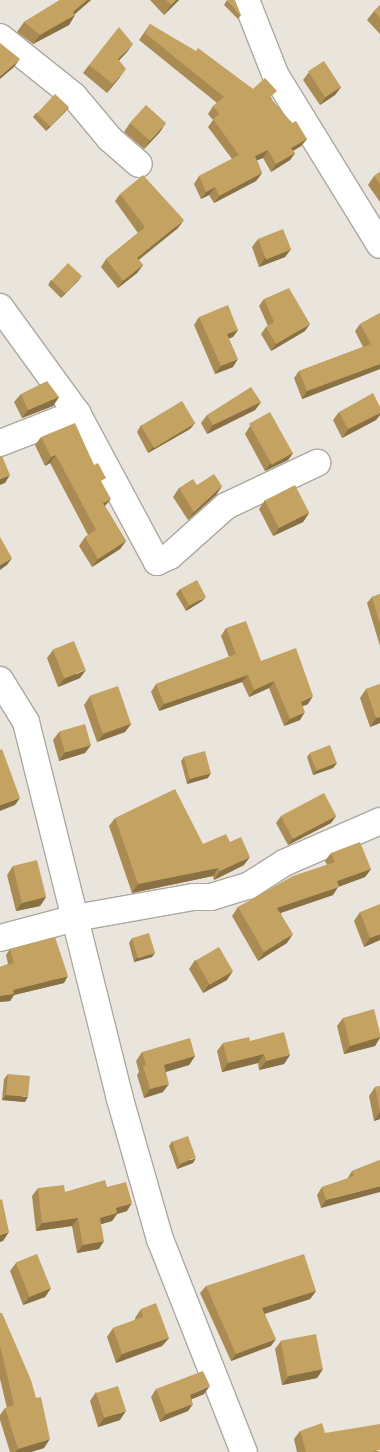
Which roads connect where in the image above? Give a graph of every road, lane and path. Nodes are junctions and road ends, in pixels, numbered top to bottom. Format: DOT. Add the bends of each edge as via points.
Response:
graph roads {
  1 [pos="246,0"];
  2 [pos="0,37"];
  3 [pos="139,164"];
  4 [pos="380,245"];
  5 [pos="0,306"];
  6 [pos="77,413"];
  7 [pos="0,443"];
  8 [pos="317,463"];
  9 [pos="0,680"];
  10 [pos="380,821"];
  11 [pos="75,918"];
  12 [pos="0,938"];
  13 [pos="244,1452"];
  1 -- 4 [label="street" via="276,76"];
  2 -- 3 [label="street" via="74,96 110,139"];
  5 -- 6 [label="street"];
  6 -- 7 [label="street"];
  6 -- 8 [label="street" via="157,562 170,556 226,506"];
  9 -- 11 [label="street" via="26,722"];
  10 -- 11 [label="street" via="284,863 248,886 211,897 193,897"];
  11 -- 12 [label="street"];
  11 -- 13 [label="street" via="160,1239"];
}
